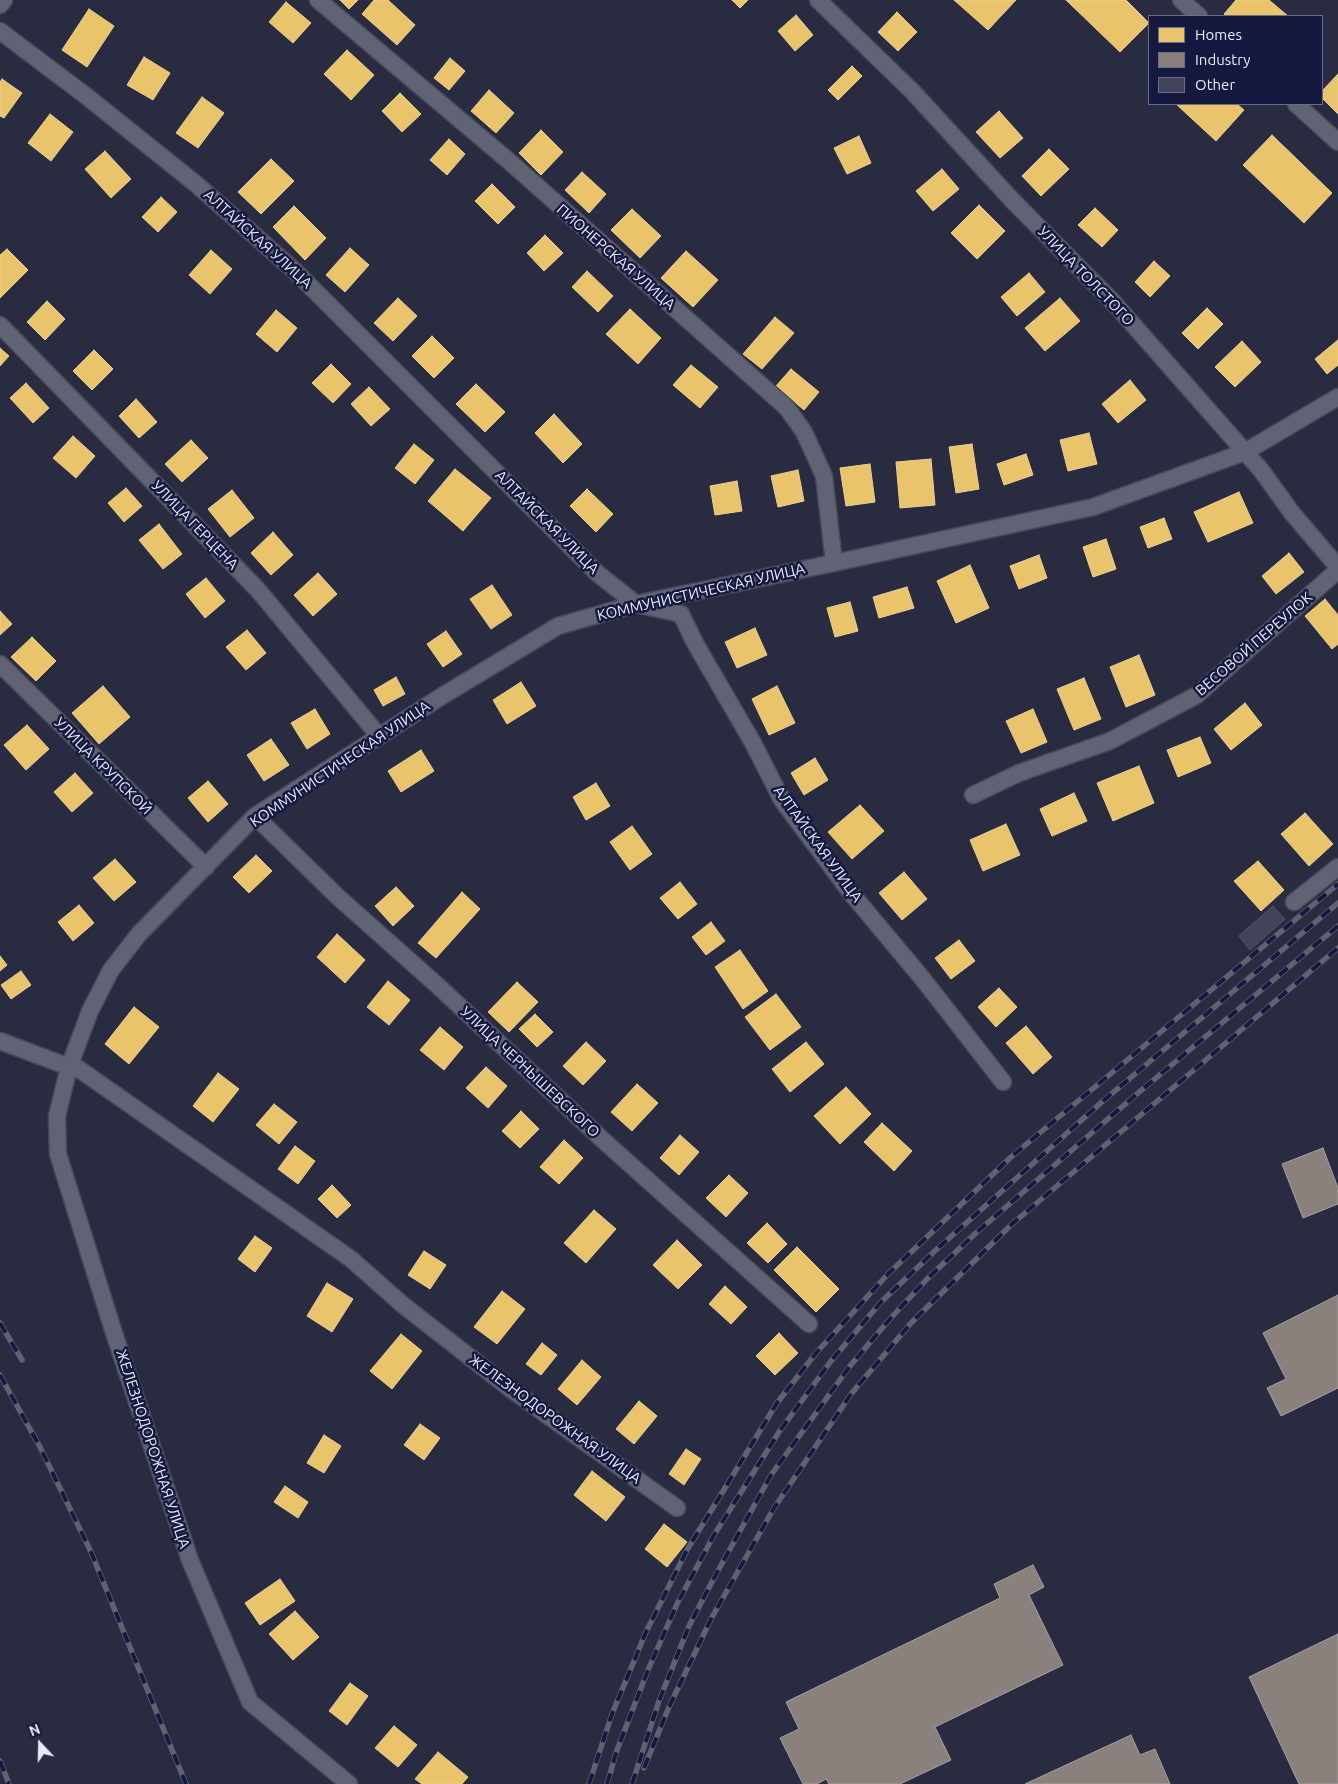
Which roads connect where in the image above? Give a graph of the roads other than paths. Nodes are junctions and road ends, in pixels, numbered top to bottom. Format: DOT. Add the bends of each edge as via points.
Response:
graph roads {
  1 [pos="4,0"];
  2 [pos="318,0"];
  3 [pos="818,0"];
  4 [pos="1181,0"];
  5 [pos="0,5"];
  6 [pos="1198,15"];
  7 [pos="0,31"];
  8 [pos="1297,105"];
  9 [pos="1338,142"];
  10 [pos="0,325"];
  11 [pos="1338,397"];
  12 [pos="1245,452"];
  13 [pos="834,563"];
  14 [pos="1338,568"];
  15 [pos="636,604"];
  16 [pos="0,664"];
  17 [pos="379,736"];
  18 [pos="973,795"];
  19 [pos="255,816"];
  20 [pos="1338,867"];
  21 [pos="206,868"];
  22 [pos="1294,902"];
  23 [pos="0,1041"];
  24 [pos="69,1067"];
  25 [pos="1003,1082"];
  26 [pos="809,1324"];
  27 [pos="677,1508"];
  28 [pos="349,1784"];
  1 -- 5 [label="street"];
  2 -- 13 [label="street, ПИОНЕРСКАЯ УЛИЦА" via="510,162 787,408 804,432 824,476"];
  3 -- 12 [label="street, УЛИЦА ТОЛСТОГО" via="912,91 1012,200 1114,303"];
  4 -- 6 [label="street"];
  7 -- 15 [label="street, АЛТАЙСКАЯ УЛИЦА" via="196,184 295,271 597,573"];
  8 -- 9 [label="street"];
  10 -- 17 [label="street, УЛИЦА ГЕРЦЕНА" via="258,590"];
  11 -- 12 [label="street, КОММУНИСТИЧЕСКАЯ УЛИЦА"];
  12 -- 13 [label="street, КОММУНИСТИЧЕСКАЯ УЛИЦА" via="1093,507"];
  12 -- 14 [label="street, УЛИЦА ТОЛСТОГО"];
  13 -- 15 [label="street, КОММУНИСТИЧЕСКАЯ УЛИЦА"];
  14 -- 18 [label="street, ВЕСОВОЙ ПЕРЕУЛОК" via="1198,696 1110,741 1019,773"];
  15 -- 17 [label="street, КОММУНИСТИЧЕСКАЯ УЛИЦА" via="558,626"];
  15 -- 25 [label="street, АЛТАЙСКАЯ УЛИЦА" via="681,614 782,800 851,893"];
  16 -- 21 [label="street, УЛИЦА КРУПСКОЙ"];
  17 -- 19 [label="street, КОММУНИСТИЧЕСКАЯ УЛИЦА"];
  19 -- 21 [label="street, КОММУНИСТИЧЕСКАЯ УЛИЦА"];
  19 -- 26 [label="street, УЛИЦА ЧЕРНЫШЕВСКОГО" via="338,897 605,1142"];
  20 -- 22 [label="street"];
  21 -- 24 [label="street, КОММУНИСТИЧЕСКАЯ УЛИЦА" via="139,934 111,970 90,1011"];
  23 -- 24 [label="street, ЖЕЛЕЗНОДОРОЖНАЯ УЛИЦА"];
  24 -- 27 [label="street, ЖЕЛЕЗНОДОРОЖНАЯ УЛИЦА" via="76,1067 351,1259 403,1305 512,1390"];
  24 -- 28 [label="street, ЖЕЛЕЗНОДОРОЖНАЯ УЛИЦА" via="57,1116 58,1154 190,1560 250,1702"];
}
